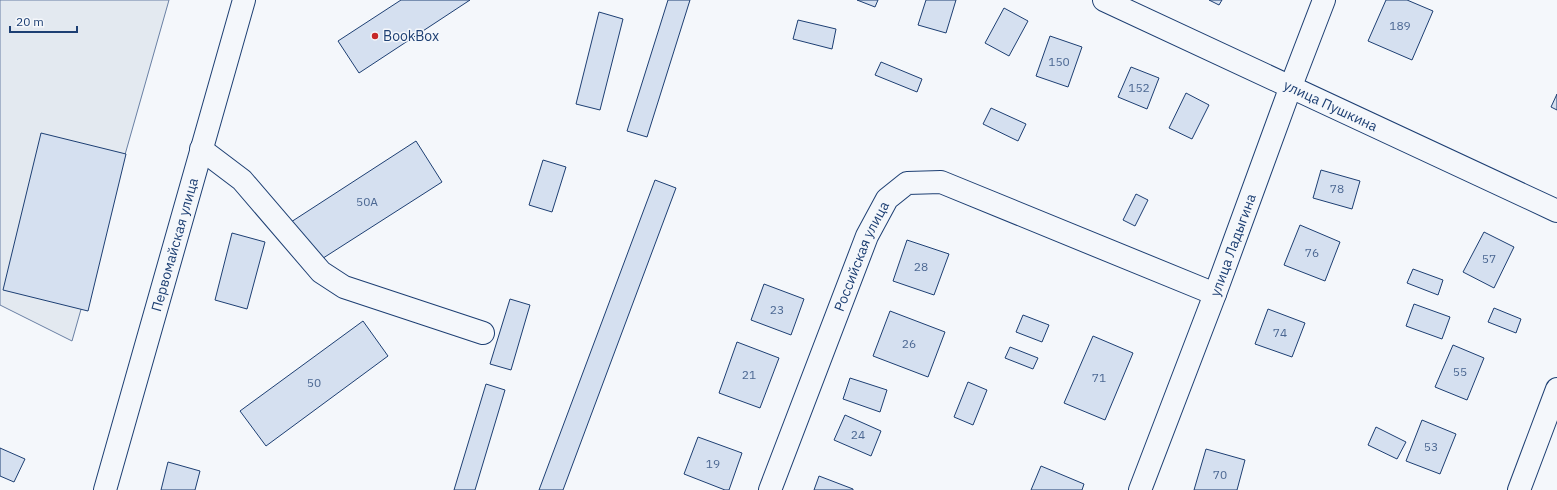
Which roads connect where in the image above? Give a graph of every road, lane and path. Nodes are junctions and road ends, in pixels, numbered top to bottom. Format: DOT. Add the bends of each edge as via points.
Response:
graph roads {
  1 [pos="244,0"];
  2 [pos="1104,0"];
  3 [pos="1324,0"];
  4 [pos="1291,86"];
  5 [pos="201,149"];
  6 [pos="1557,211"];
  7 [pos="1215,294"];
  8 [pos="482,333"];
  9 [pos="1557,389"];
  10 [pos="105,490"];
  11 [pos="770,490"];
  12 [pos="1140,490"];
  13 [pos="1519,490"];
  1 -- 5 [label="street, Первомайская улица"];
  2 -- 4 [label="street, улица Пушкина"];
  3 -- 4 [label="street, улица Ладыгина"];
  4 -- 6 [label="street, улица Пушкина"];
  4 -- 7 [label="street, улица Ладыгина"];
  5 -- 8 [label="street" via="242,180 321,272 344,287"];
  5 -- 10 [label="street, Первомайская улица"];
  7 -- 11 [label="street, Российская улица" via="941,182 907,183 887,199 867,236"];
  7 -- 12 [label="street, улица Ладыгина"];
  9 -- 13 [label="street"];
}
